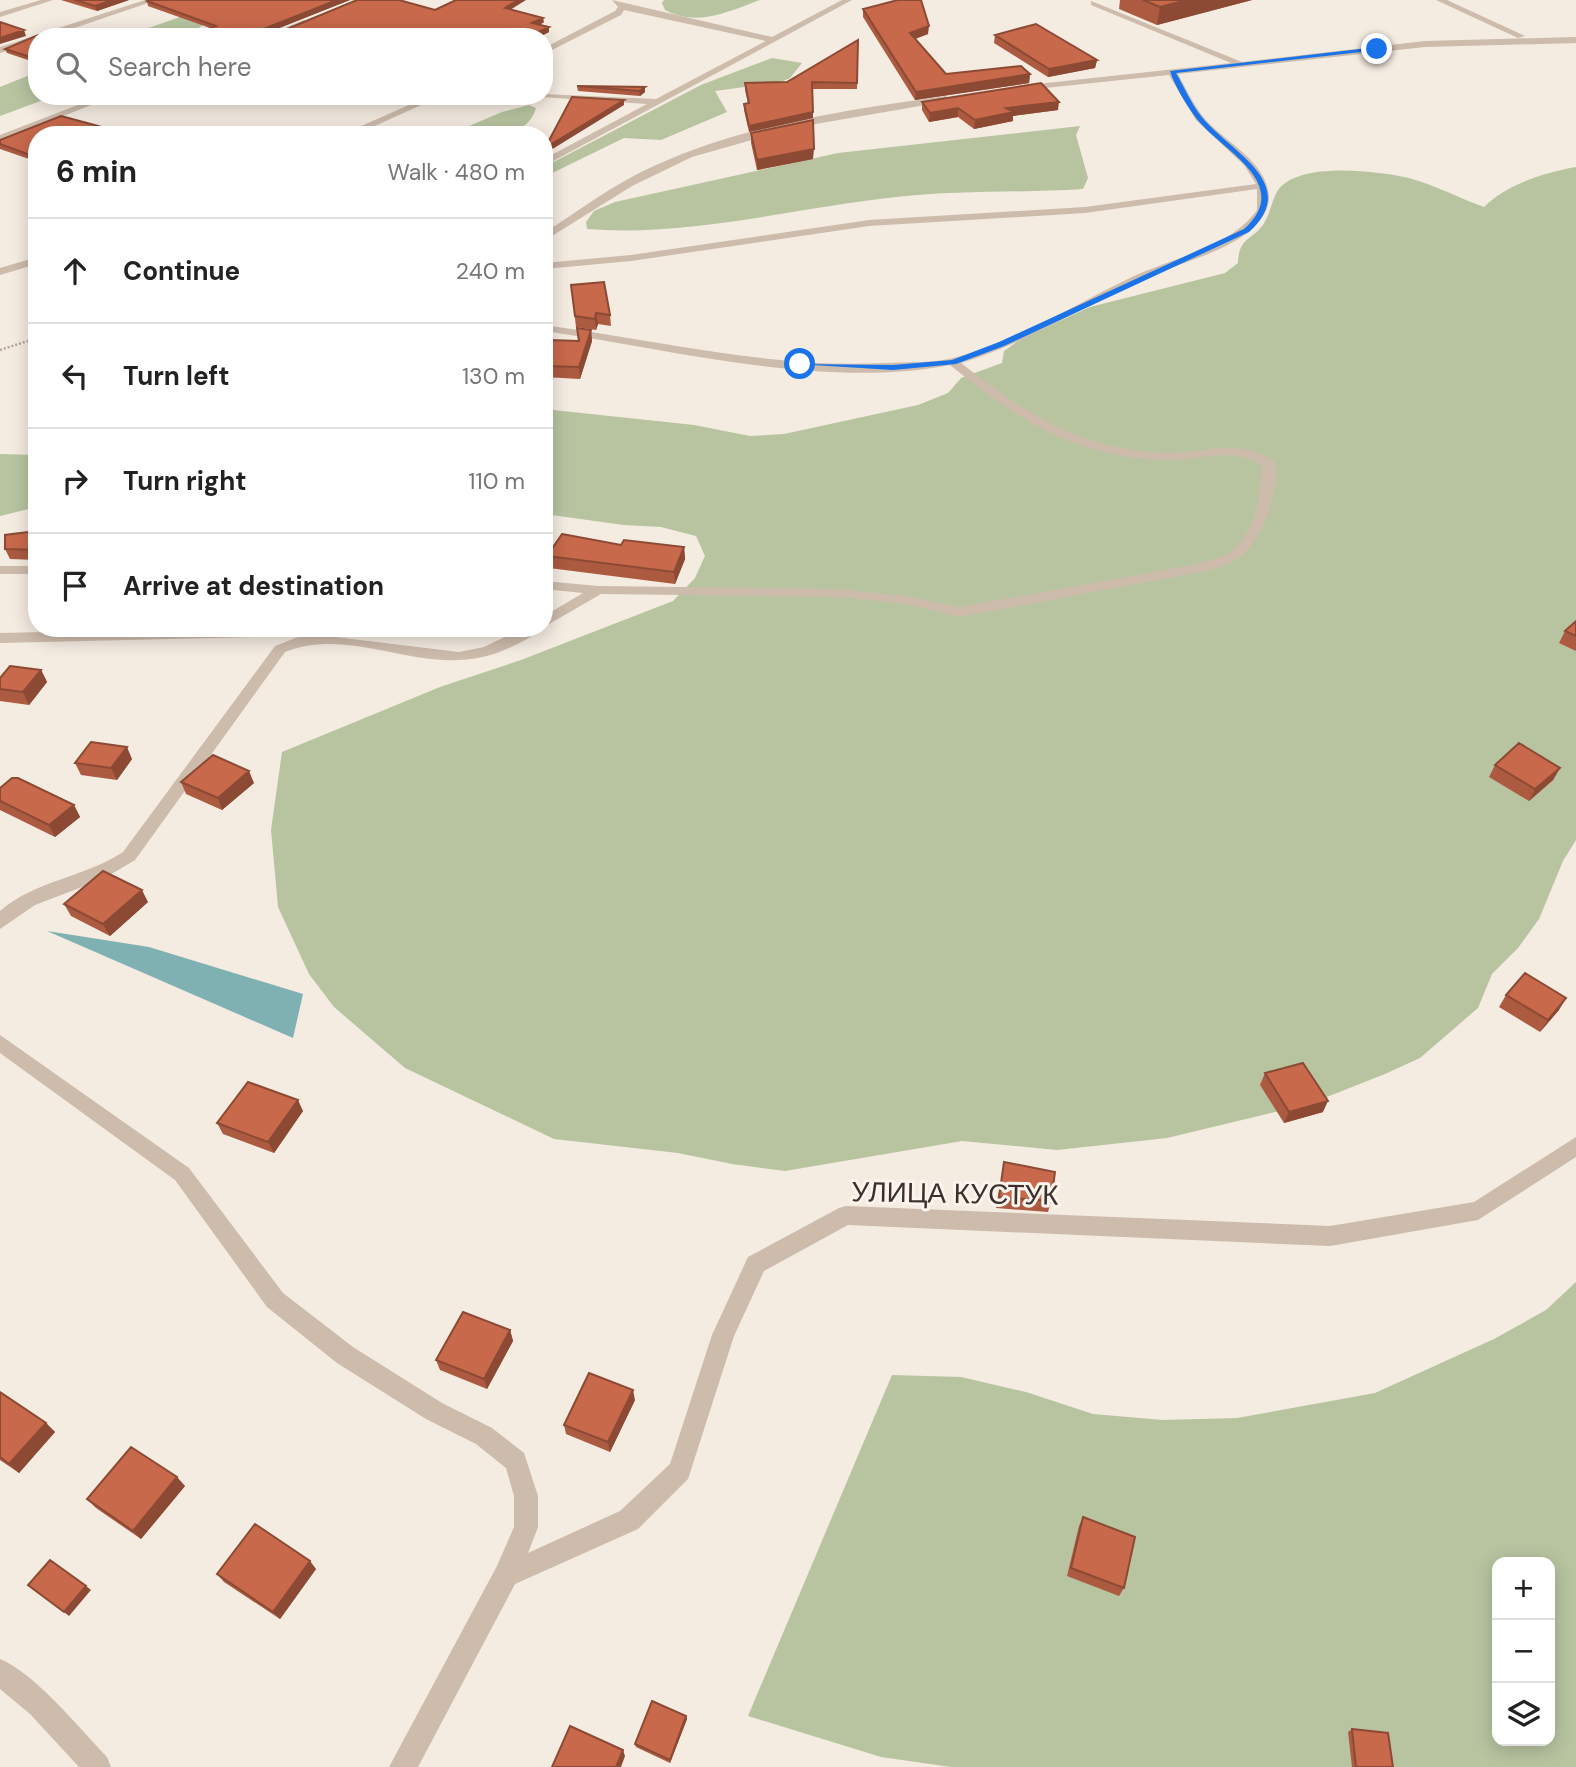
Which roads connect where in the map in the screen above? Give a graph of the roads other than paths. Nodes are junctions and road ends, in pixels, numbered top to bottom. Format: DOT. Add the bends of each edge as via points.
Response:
graph roads {
  1 [pos="49,0"];
  2 [pos="153,0"];
  3 [pos="615,0"];
  4 [pos="848,0"];
  5 [pos="1109,0"];
  6 [pos="1440,0"];
  7 [pos="1089,2"];
  8 [pos="622,8"];
  9 [pos="0,15"];
  10 [pos="316,18"];
  11 [pos="66,28"];
  12 [pos="290,28"];
  13 [pos="1538,39"];
  14 [pos="28,40"];
  15 [pos="774,40"];
  16 [pos="1560,40"];
  17 [pos="1576,40"];
  18 [pos="1576,47"];
  19 [pos="553,48"];
  20 [pos="0,50"];
  21 [pos="1244,65"];
  22 [pos="1172,72"];
  23 [pos="1009,90"];
  24 [pos="553,97"];
  25 [pos="955,98"];
  26 [pos="655,102"];
  27 [pos="86,105"];
  28 [pos="416,105"];
  29 [pos="382,120"];
  30 [pos="31,126"];
  31 [pos="368,126"];
  32 [pos="377,126"];
  33 [pos="28,127"];
  34 [pos="0,138"];
  35 [pos="553,158"];
  36 [pos="1261,186"];
  37 [pos="553,232"];
  38 [pos="28,263"];
  39 [pos="553,265"];
  40 [pos="0,272"];
  41 [pos="553,329"];
  42 [pos="953,362"];
  43 [pos="0,570"];
  44 [pos="28,570"];
  45 [pos="553,586"];
  46 [pos="598,590"];
  47 [pos="553,617"];
  48 [pos="32,637"];
  49 [pos="265,637"];
  50 [pos="518,637"];
  51 [pos="0,638"];
  52 [pos="280,649"];
  53 [pos="0,922"];
  54 [pos="0,1043"];
  55 [pos="1576,1146"];
  56 [pos="506,1575"];
  57 [pos="0,1672"];
  58 [pos="97,1767"];
  59 [pos="403,1767"];
  1 -- 9 [label="street"];
  2 -- 11 [label="street"];
  3 -- 8 [label="street"];
  4 -- 15 [label="street"];
  5 -- 7 [label="street"];
  6 -- 13 [label="street" via="1502,29"];
  7 -- 21 [label="street"];
  8 -- 15 [label="street"];
  8 -- 19 [label="street" via="603,23"];
  10 -- 12 [label="street"];
  13 -- 16 [label="street"];
  13 -- 21 [label="street" via="1425,44"];
  14 -- 20 [label="street"];
  15 -- 26 [label="street"];
  16 -- 17 [label="street"];
  16 -- 18 [label="street"];
  21 -- 22 [label="street"];
  22 -- 23 [label="street"];
  22 -- 36 [label="street" via="1199,118 1252,166"];
  24 -- 26 [label="street"];
  25 -- 37 [label="street" via="759,135 695,152 656,169"];
  26 -- 35 [label="street"];
  27 -- 30 [label="street"];
  28 -- 29 [label="street"];
  29 -- 31 [label="street"];
  29 -- 32 [label="street"];
  33 -- 34 [label="street"];
  36 -- 39 [label="street" via="1085,210 869,223"];
  36 -- 42 [label="street" via="1263,209 1246,230 1002,344"];
  38 -- 40 [label="street"];
  41 -- 42 [label="street" via="800,364 881,368"];
  42 -- 46 [label="street" via="1005,404 1057,433 1120,453 1186,456 1221,449 1247,450 1269,463 1268,494 1256,526 1237,553 1202,568 960,612 907,600 839,593"];
  43 -- 44 [label="street"];
  45 -- 46 [label="street"];
  46 -- 47 [label="street"];
  48 -- 51 [label="street"];
  49 -- 52 [label="street"];
  50 -- 52 [label="street" via="493,651 462,656 435,657 308,638"];
  52 -- 53 [label="street" via="129,856 112,870 19,903"];
  54 -- 56 [label="street" via="182,1174 275,1300 345,1355 434,1411 484,1436 516,1461 526,1496 526,1527"];
  55 -- 56 [label="street, УЛИЦА КУСТУК" via="1478,1211 1329,1236 846,1216 756,1264 723,1335 680,1471 629,1520"];
  56 -- 59 [label="street"];
  57 -- 58 [label="street" via="39,1704"];
}
